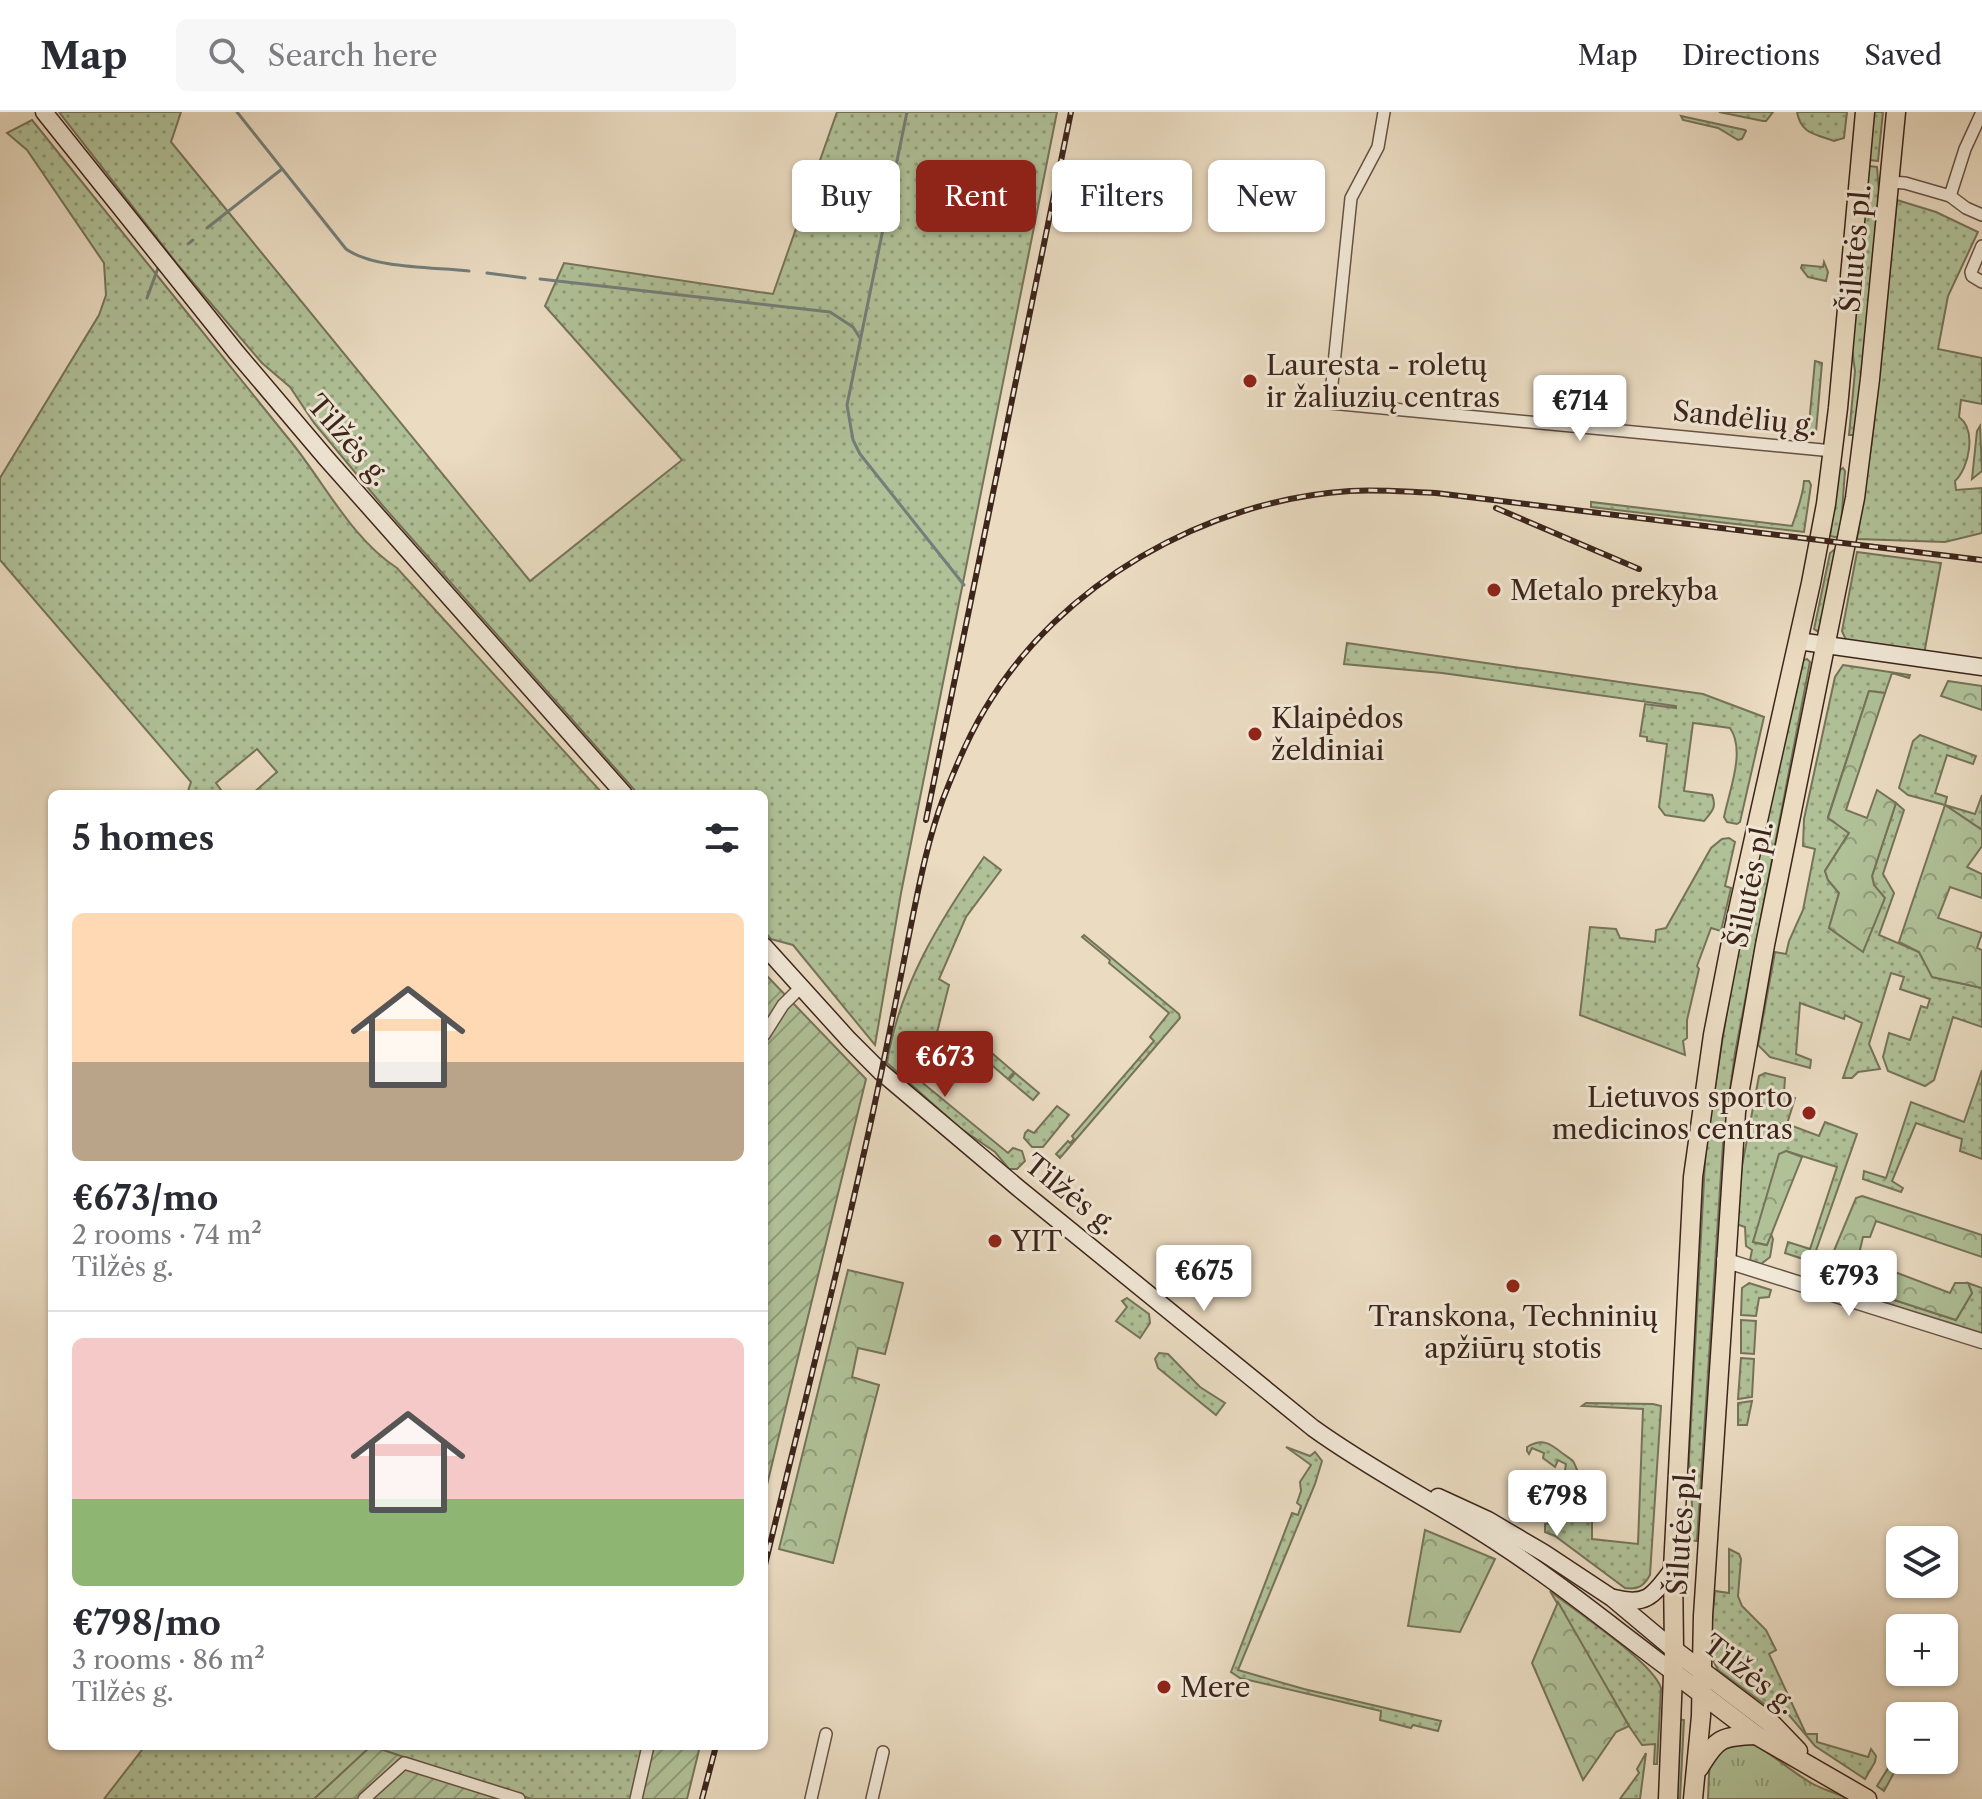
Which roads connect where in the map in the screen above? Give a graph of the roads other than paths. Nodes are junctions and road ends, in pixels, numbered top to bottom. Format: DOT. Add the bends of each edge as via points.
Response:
graph roads {
  1 [pos="44,112"];
  2 [pos="1384,112"];
  3 [pos="1865,112"];
  4 [pos="1896,112"];
  5 [pos="1982,112"];
  6 [pos="1889,182"];
  7 [pos="1950,196"];
  8 [pos="1982,215"];
  9 [pos="1982,246"];
  10 [pos="1982,282"];
  11 [pos="1833,451"];
  12 [pos="1861,455"];
  13 [pos="1798,641"];
  14 [pos="1827,646"];
  15 [pos="1982,667"];
  16 [pos="620,790"];
  17 [pos="768,950"];
  18 [pos="801,987"];
  19 [pos="768,1029"];
  20 [pos="1724,1260"];
  21 [pos="1982,1341"];
  22 [pos="1405,1486"];
  23 [pos="1673,1569"];
  24 [pos="1612,1598"];
  25 [pos="1674,1650"];
  26 [pos="1673,1672"];
  27 [pos="1703,1672"];
  28 [pos="1701,1696"];
  29 [pos="826,1734"];
  30 [pos="1756,1735"];
  31 [pos="647,1750"];
  32 [pos="883,1752"];
  33 [pos="1811,1764"];
  34 [pos="1695,1774"];
  35 [pos="364,1799"];
  36 [pos="519,1799"];
  37 [pos="636,1799"];
  38 [pos="811,1799"];
  39 [pos="872,1799"];
  40 [pos="1668,1799"];
  41 [pos="1693,1799"];
  42 [pos="1867,1799"];
  1 -- 16 [label="main road, Tilžės g." via="326,458"];
  2 -- 11 [label="street, Sandėlių g." via="1378,147 1351,198 1330,403"];
  3 -- 11 [label="main road, Šilutės pl."];
  4 -- 6 [label="main road, Šilutės pl."];
  5 -- 7 [label="street"];
  6 -- 7 [label="street"];
  6 -- 12 [label="main road, Šilutės pl."];
  7 -- 8 [label="street"];
  9 -- 10 [label="street" via="1971,272"];
  11 -- 12 [label="main road"];
  11 -- 13 [label="main road, Šilutės pl."];
  12 -- 14 [label="main road, Šilutės pl."];
  13 -- 14 [label="main road"];
  13 -- 23 [label="main road, Šilutės pl." via="1732,937 1695,1161"];
  14 -- 15 [label="main road"];
  14 -- 20 [label="main road, Šilutės pl." via="1736,1112"];
  17 -- 18 [label="main road, Tilžės g."];
  18 -- 19 [label="street"];
  18 -- 22 [label="main road, Tilžės g." via="876,1067 1017,1187 1313,1428"];
  20 -- 21 [label="street"];
  20 -- 27 [label="main road, Šilutės pl."];
  22 -- 24 [label="main road, Tilžės g." via="1488,1520"];
  22 -- 26 [label="main road, Tilžės g." via="1541,1572"];
  23 -- 24 [label="main road" via="1654,1594 1633,1603"];
  23 -- 25 [label="main road, Šilutės pl."];
  24 -- 25 [label="main road, Tilžės g."];
  25 -- 26 [label="main road, Šilutės pl."];
  25 -- 27 [label="main road, Tilžės g."];
  26 -- 28 [label="main road, Tilžės g."];
  26 -- 40 [label="main road, Šilutės pl."];
  27 -- 28 [label="main road, Šilutės pl."];
  27 -- 33 [label="main road, Tilžės g." via="1773,1725"];
  28 -- 30 [label="main road, Tilžės g."];
  28 -- 34 [label="main road, Šilutės pl."];
  29 -- 38 [label="street"];
  30 -- 33 [label="main road, Tilžės g."];
  30 -- 34 [label="main road" via="1719,1740"];
  31 -- 37 [label="street"];
  32 -- 39 [label="street"];
  33 -- 42 [label="main road, Tilžės g."];
  34 -- 41 [label="main road, Šilutės pl."];
  35 -- 36 [label="street" via="404,1763"];
}
